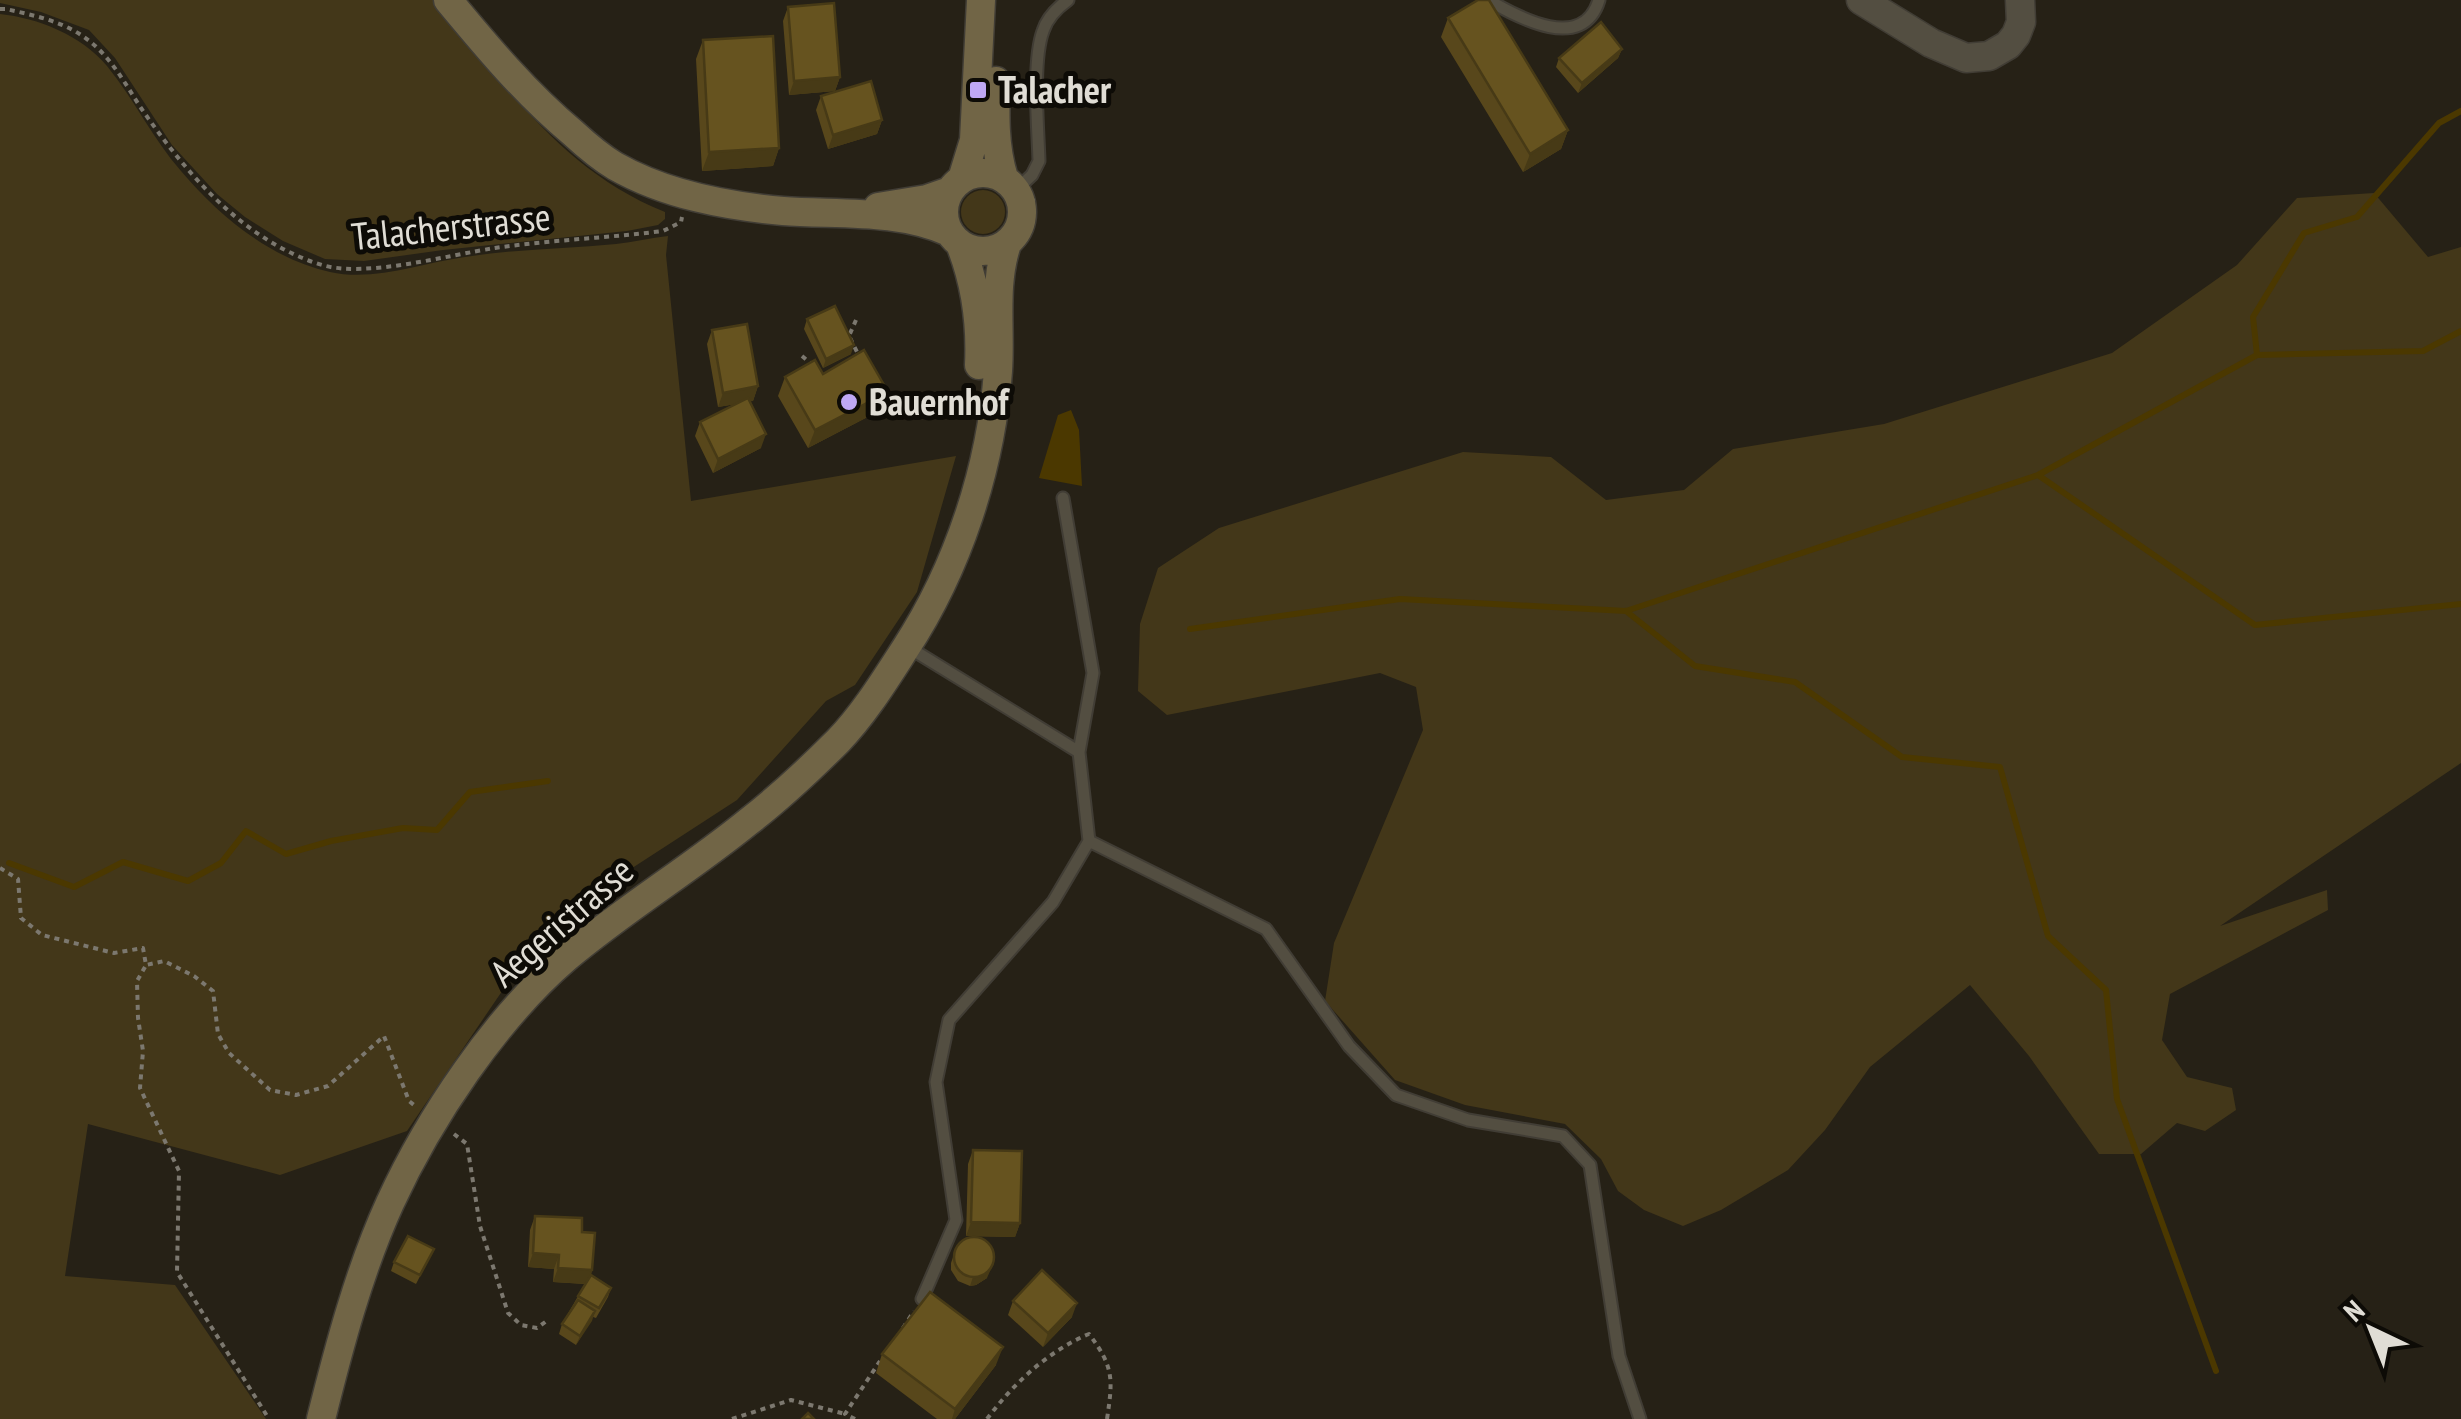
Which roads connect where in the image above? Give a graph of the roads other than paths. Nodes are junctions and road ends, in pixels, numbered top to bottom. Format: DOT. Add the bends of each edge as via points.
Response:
graph roads {
  1 [pos="448,0"];
  2 [pos="982,0"];
  3 [pos="996,0"];
  4 [pos="1068,0"];
  5 [pos="1488,0"];
  6 [pos="1599,0"];
  7 [pos="1861,0"];
  8 [pos="2020,0"];
  9 [pos="1010,184"];
  10 [pos="956,185"];
  11 [pos="837,214"];
  12 [pos="954,238"];
  13 [pos="1007,244"];
  14 [pos="1063,498"];
  15 [pos="930,606"];
  16 [pos="906,646"];
  17 [pos="1079,752"];
  18 [pos="1089,841"];
  19 [pos="922,1299"];
  20 [pos="321,1419"];
  21 [pos="1640,1419"];
  1 -- 11 [label="main road" via="520,86 614,166 683,194 759,209"];
  2 -- 10 [label="main road, Aegeristrasse" via="974,140"];
  3 -- 9 [label="main road, Aegeristrasse" via="996,139"];
  4 -- 9 [label="lane" via="1043,30 1037,55 1039,162 1032,174"];
  5 -- 6 [label="lane" via="1522,20 1560,29 1587,19"];
  7 -- 8 [label="street" via="1966,58 2008,45 2021,22"];
  9 -- 10 [label="main road" via="982,173"];
  9 -- 13 [label="main road, Aegeristrasse" via="1023,212"];
  10 -- 11 [label="main road" via="908,203"];
  10 -- 12 [label="main road, Aegeristrasse" via="944,215"];
  11 -- 12 [label="main road" via="932,224"];
  12 -- 13 [label="main road" via="975,251"];
  12 -- 15 [label="main road, Aegeristrasse" via="974,282 979,391 963,491"];
  13 -- 15 [label="main road, Aegeristrasse" via="987,448 961,536"];
  14 -- 17 [label="lane" via="1093,674"];
  15 -- 16 [label="main road, Aegeristrasse"];
  16 -- 17 [label="lane"];
  16 -- 20 [label="main road, Aegeristrasse" via="840,738 749,822 562,961 465,1074 390,1204"];
  17 -- 18 [label="lane"];
  18 -- 19 [label="lane" via="1053,902 949,1020 936,1082 956,1220"];
  18 -- 21 [label="lane" via="1266,929 1348,1046 1396,1095 1468,1120 1562,1136 1590,1165 1619,1356"];
}
